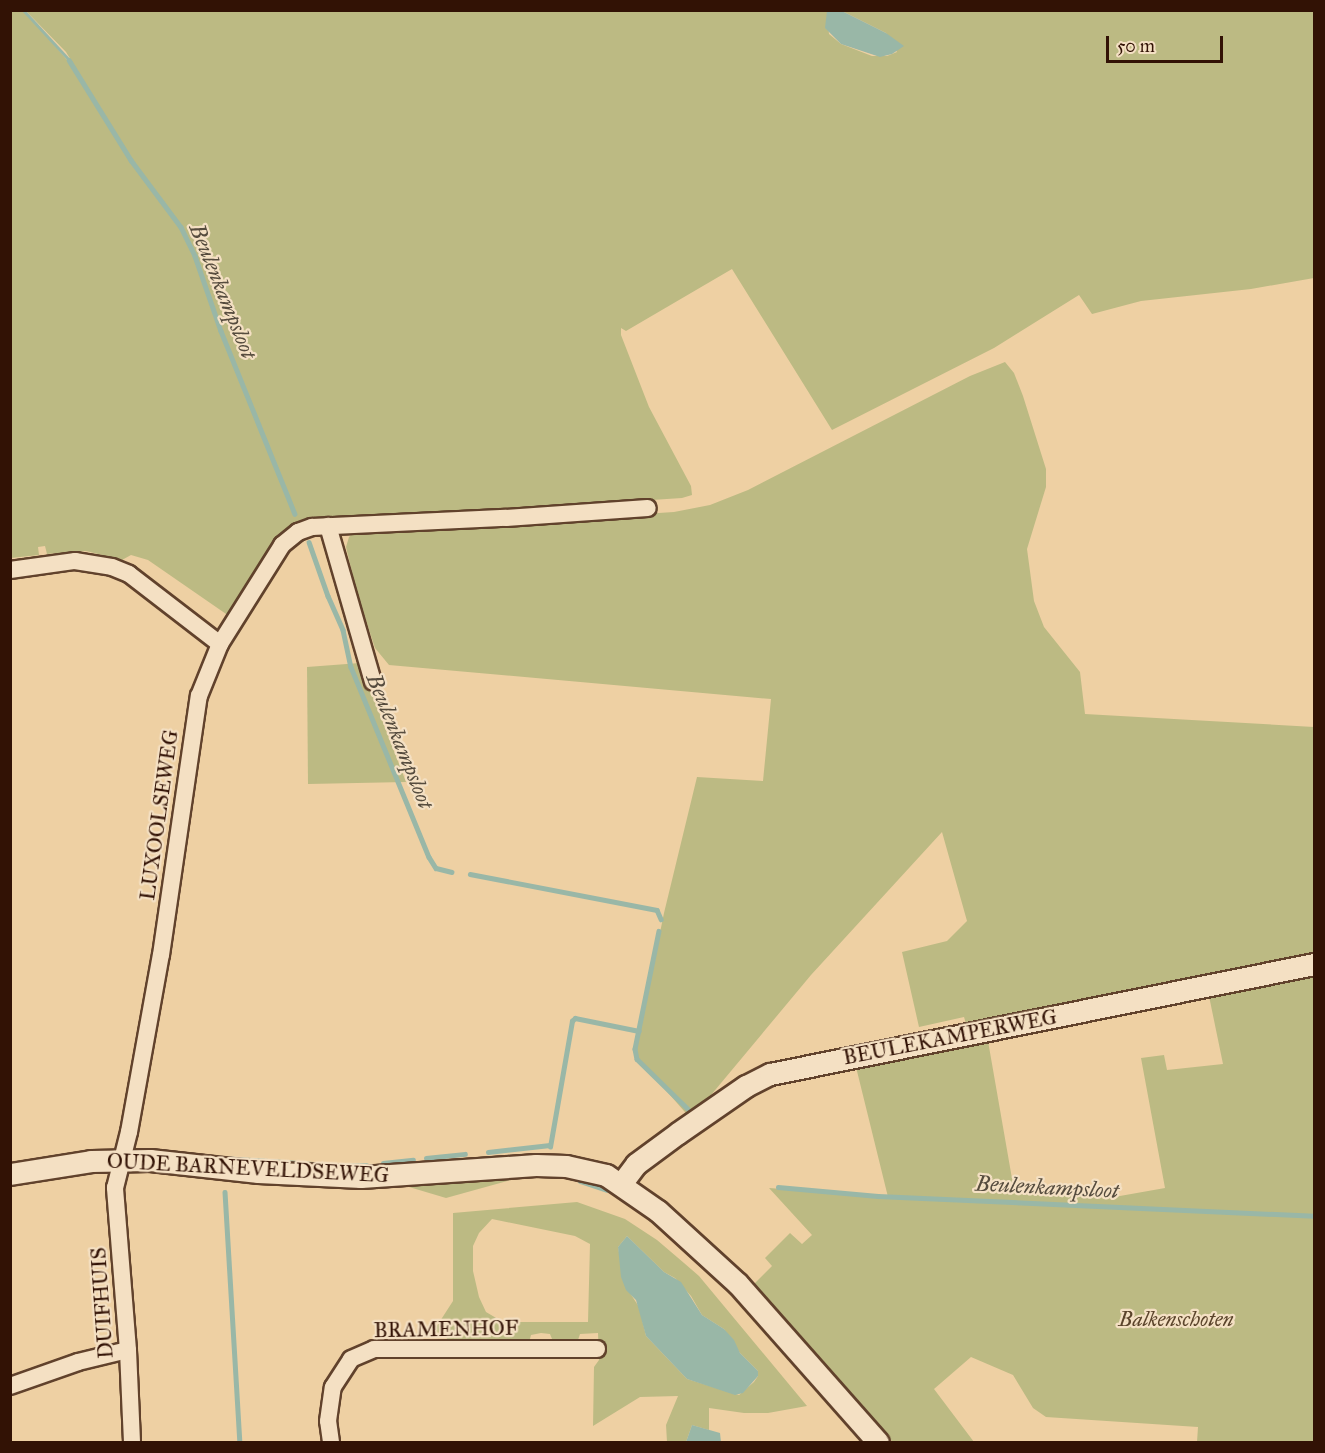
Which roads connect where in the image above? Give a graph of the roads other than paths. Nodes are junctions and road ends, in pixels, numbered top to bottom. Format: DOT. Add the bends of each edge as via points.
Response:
graph roads {
  1 [pos="648,508"];
  2 [pos="328,526"];
  3 [pos="10,570"];
  4 [pos="220,644"];
  5 [pos="373,682"];
  6 [pos="1314,964"];
  7 [pos="122,1161"];
  8 [pos="10,1174"];
  9 [pos="621,1184"];
  10 [pos="597,1349"];
  11 [pos="128,1350"];
  12 [pos="10,1386"];
  13 [pos="132,1443"];
  14 [pos="331,1443"];
  15 [pos="878,1443"];
  1 -- 2 [label="street, LUXOOLSEWEG"];
  2 -- 4 [label="street, LUXOOLSEWEG" via="312,527 289,538"];
  2 -- 5 [label="street"];
  3 -- 4 [label="street" via="75,561 112,567 129,574"];
  4 -- 7 [label="street, LUXOOLSEWEG" via="199,696 161,955"];
  6 -- 9 [label="street, BEULEKAMPERWEG" via="770,1074 746,1086 636,1164"];
  7 -- 8 [label="street, OUDE BARNEVELDSEWEG" via="91,1161"];
  7 -- 9 [label="street, OUDE BARNEVELDSEWEG" via="361,1178 536,1165 585,1170"];
  7 -- 11 [label="street, DUIFHUIS" via="115,1188"];
  9 -- 15 [label="street, OUDE BARNEVELDSEWEG" via="658,1211 738,1284"];
  10 -- 14 [label="street, BRAMENHOF" via="374,1349 351,1359 333,1387 328,1421"];
  11 -- 12 [label="street" via="78,1362"];
  11 -- 13 [label="street, DUIFHUIS"];
}
